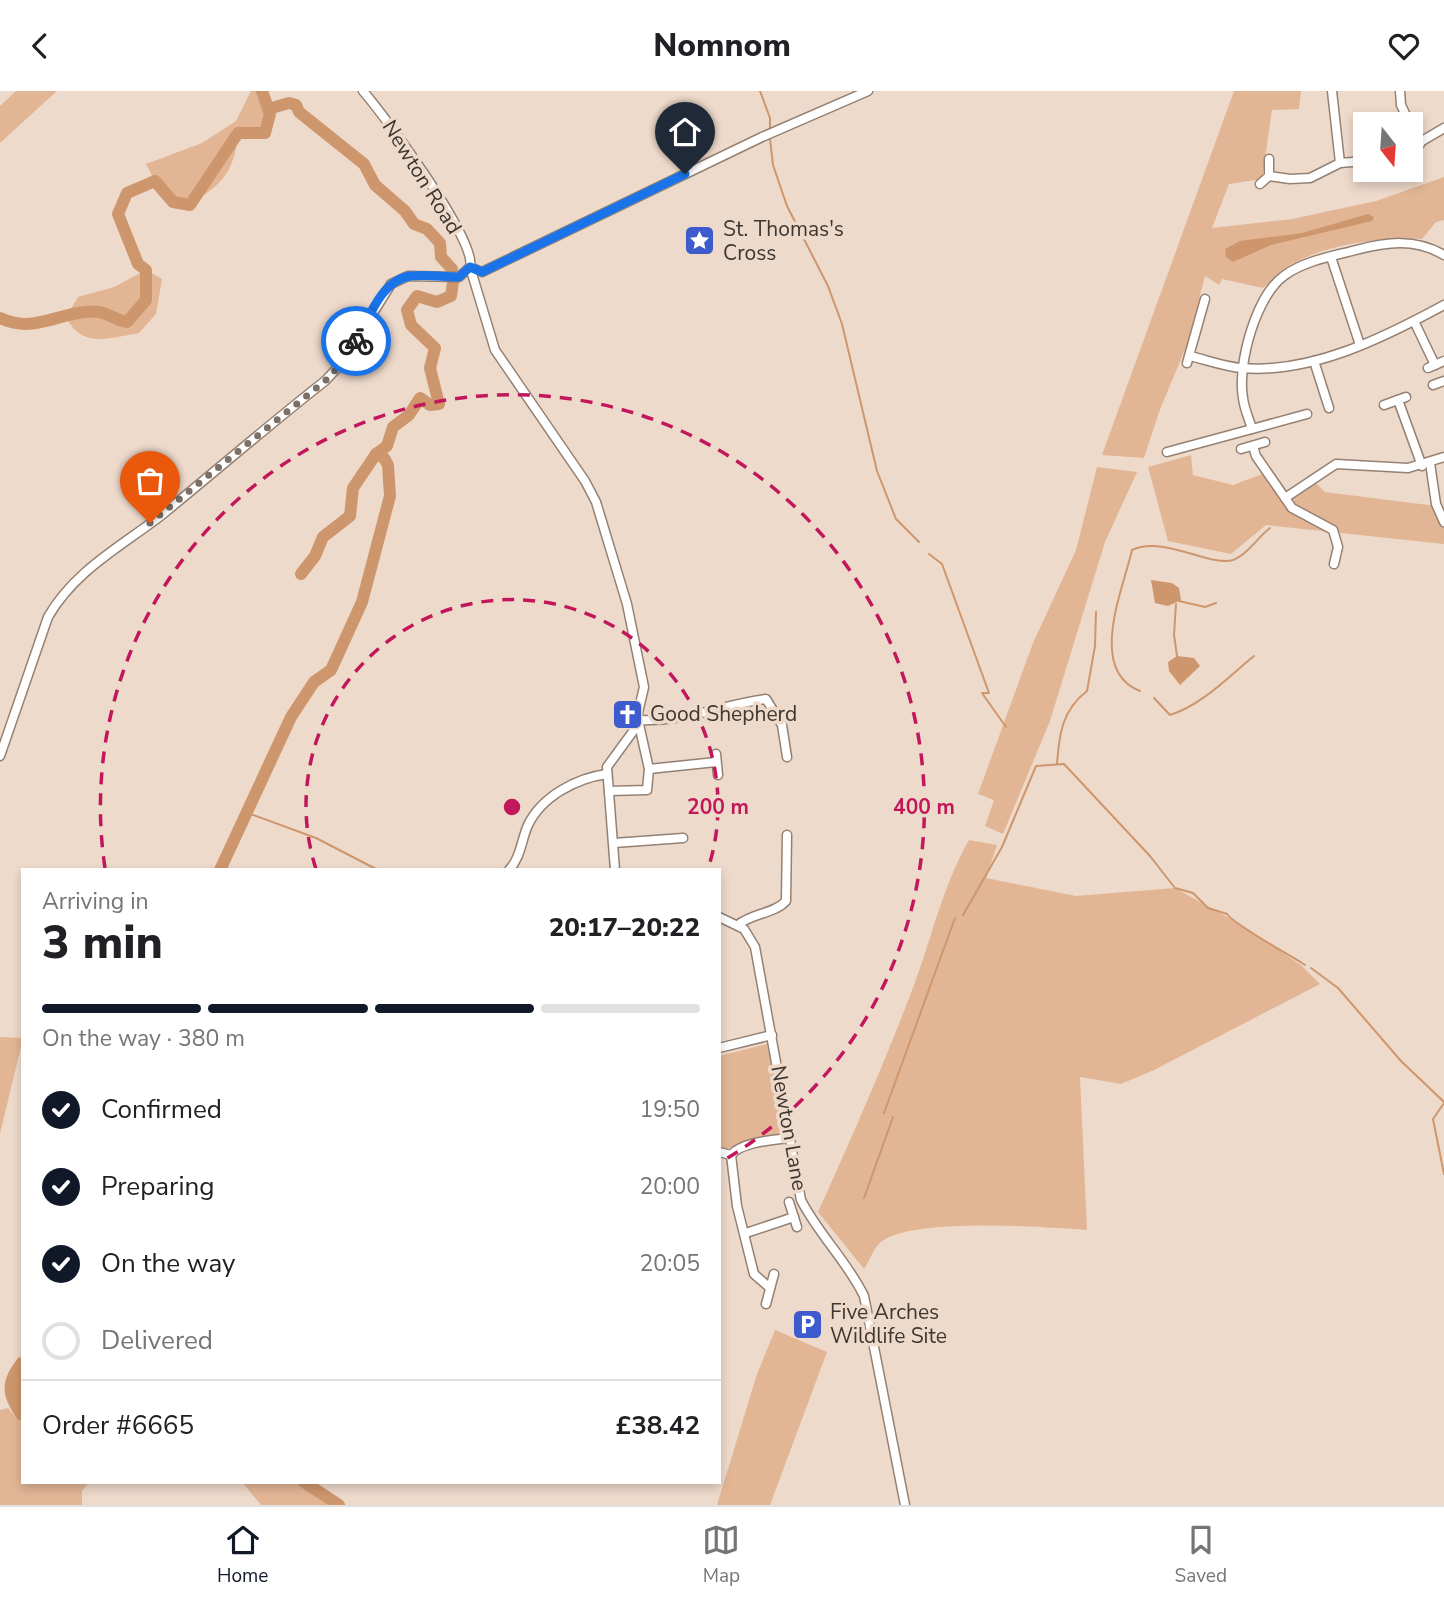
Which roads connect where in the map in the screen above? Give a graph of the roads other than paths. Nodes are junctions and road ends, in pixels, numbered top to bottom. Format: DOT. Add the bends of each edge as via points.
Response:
graph roads {
  1 [pos="363,91"];
  2 [pos="869,91"];
  3 [pos="1332,91"];
  4 [pos="1400,91"];
  5 [pos="1404,112"];
  6 [pos="1444,128"];
  7 [pos="1423,141"];
  8 [pos="1269,159"];
  9 [pos="1353,162"];
  10 [pos="1340,163"];
  11 [pos="1269,176"];
  12 [pos="1260,184"];
  13 [pos="1444,255"];
  14 [pos="1331,257"];
  15 [pos="470,267"];
  16 [pos="1205,299"];
  17 [pos="1444,305"];
  18 [pos="1414,321"];
  19 [pos="1360,345"];
  20 [pos="1314,361"];
  21 [pos="1436,365"];
  22 [pos="1242,368"];
  23 [pos="1444,381"];
  24 [pos="1433,385"];
  25 [pos="1384,405"];
  26 [pos="1329,408"];
  27 [pos="1307,414"];
  28 [pos="1252,429"];
  29 [pos="1265,442"];
  30 [pos="1253,446"];
  31 [pos="1241,449"];
  32 [pos="1167,452"];
  33 [pos="1444,457"];
  34 [pos="1426,464"];
  35 [pos="1284,498"];
  36 [pos="1440,504"];
  37 [pos="1444,522"];
  38 [pos="1334,564"];
  39 [pos="638,720"];
  40 [pos="0,756"];
  41 [pos="787,757"];
  42 [pos="649,769"];
  43 [pos="607,774"];
  44 [pos="718,775"];
  45 [pos="610,791"];
  46 [pos="787,835"];
  47 [pos="683,838"];
  48 [pos="614,843"];
  49 [pos="511,868"];
  50 [pos="615,868"];
  51 [pos="721,918"];
  52 [pos="738,925"];
  53 [pos="772,1035"];
  54 [pos="721,1048"];
  55 [pos="789,1138"];
  56 [pos="721,1152"];
  57 [pos="731,1155"];
  58 [pos="789,1202"];
  59 [pos="794,1217"];
  60 [pos="797,1227"];
  61 [pos="746,1233"];
  62 [pos="774,1274"];
  63 [pos="770,1288"];
  64 [pos="766,1304"];
  65 [pos="905,1505"];
  1 -- 15 [label="street, Newton Road" via="408,148 470,253"];
  2 -- 15 [label="street" via="774,131 485,271"];
  3 -- 10 [label="street"];
  4 -- 5 [label="street"];
  6 -- 7 [label="street"];
  8 -- 11 [label="street"];
  9 -- 10 [label="street"];
  10 -- 11 [label="street" via="1310,178"];
  11 -- 12 [label="street"];
  13 -- 14 [label="street" via="1410,242"];
  14 -- 19 [label="street"];
  14 -- 22 [label="street" via="1295,269 1273,286 1253,326"];
  15 -- 39 [label="street, Newton Road" via="495,350 596,502 641,660 644,687"];
  15 -- 40 [label="street" via="459,277 408,277 391,284 342,363 325,381 161,516 88,568 60,597 48,617"];
  16 -- 22 [label="street" via="1190,355"];
  17 -- 18 [label="street"];
  18 -- 19 [label="street"];
  18 -- 21 [label="street"];
  19 -- 20 [label="street"];
  20 -- 22 [label="street"];
  20 -- 26 [label="street"];
  22 -- 28 [label="street" via="1242,397"];
  23 -- 24 [label="street"];
  25 -- 34 [label="street" via="1402,399"];
  27 -- 28 [label="street"];
  28 -- 32 [label="street"];
  29 -- 30 [label="street"];
  30 -- 31 [label="street"];
  30 -- 35 [label="street"];
  33 -- 34 [label="street"];
  34 -- 35 [label="street" via="1336,464"];
  34 -- 36 [label="street"];
  35 -- 38 [label="street" via="1292,509 1333,530 1338,547"];
  36 -- 37 [label="street"];
  39 -- 41 [label="street" via="692,718 766,699 782,725"];
  39 -- 42 [label="street"];
  39 -- 43 [label="street" via="611,759"];
  42 -- 44 [label="street" via="716,758"];
  42 -- 45 [label="street" via="647,790"];
  43 -- 45 [label="street"];
  43 -- 49 [label="street" via="581,779 546,802 527,826"];
  45 -- 48 [label="street"];
  46 -- 52 [label="street" via="786,901"];
  47 -- 48 [label="street"];
  48 -- 50 [label="street"];
  51 -- 52 [label="street"];
  52 -- 53 [label="street, Newton Lane" via="755,947"];
  53 -- 54 [label="street"];
  53 -- 55 [label="street, Newton Lane"];
  55 -- 57 [label="street"];
  55 -- 65 [label="street, Newton Lane" via="801,1200 855,1279 871,1327"];
  56 -- 57 [label="street"];
  57 -- 61 [label="street" via="737,1206"];
  58 -- 59 [label="street"];
  59 -- 60 [label="street"];
  59 -- 61 [label="street"];
  61 -- 63 [label="street" via="754,1274"];
  62 -- 63 [label="street"];
  63 -- 64 [label="street"];
}
